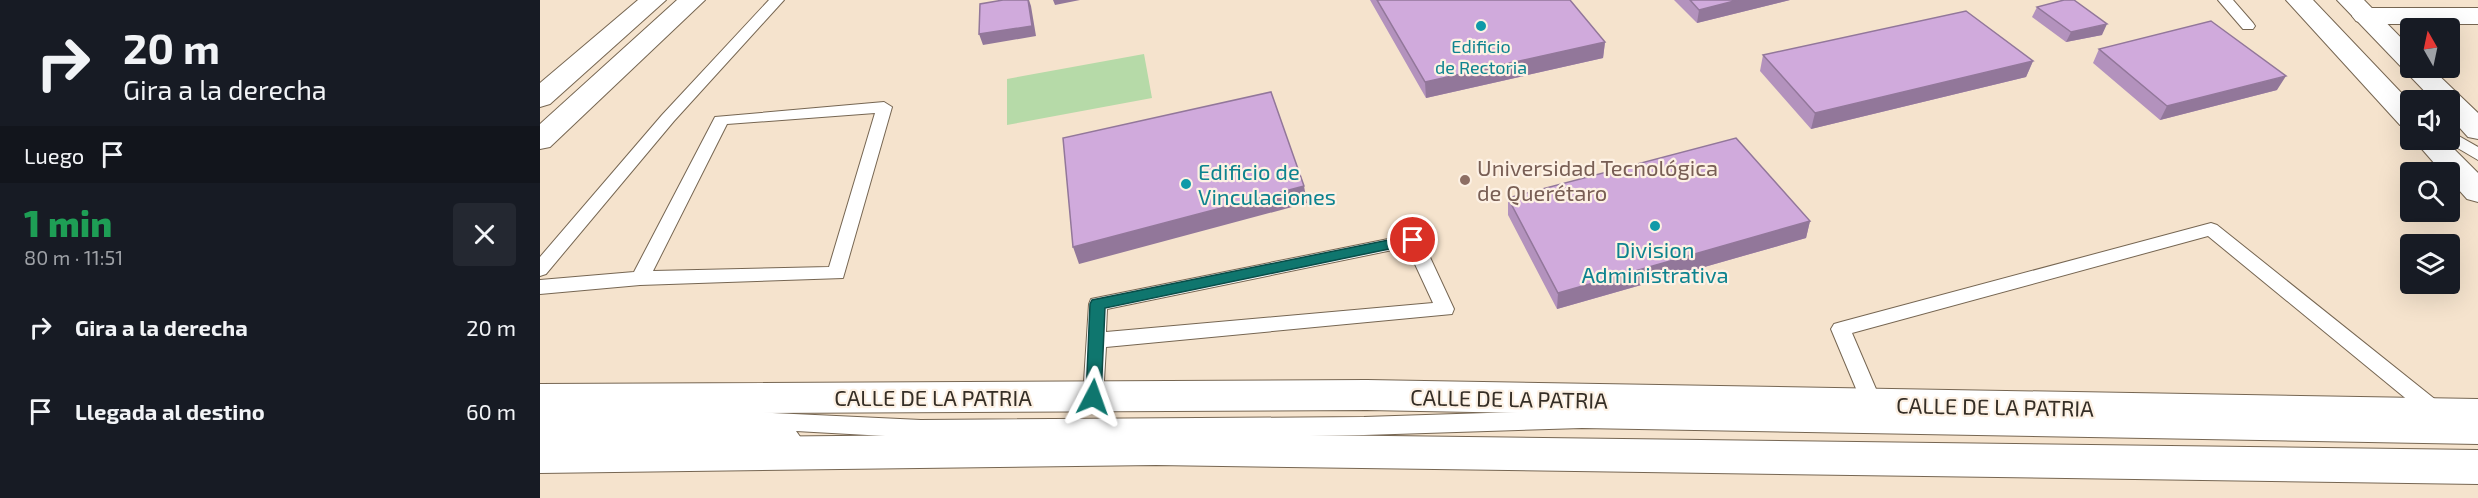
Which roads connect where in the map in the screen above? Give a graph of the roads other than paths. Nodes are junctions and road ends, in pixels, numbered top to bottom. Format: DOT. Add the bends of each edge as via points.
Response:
graph roads {
  1 [pos="653,0"];
  2 [pos="692,0"];
  3 [pos="777,0"];
  4 [pos="2225,0"];
  5 [pos="2299,0"];
  6 [pos="2358,8"];
  7 [pos="2478,16"];
  8 [pos="2248,26"];
  9 [pos="2400,52"];
  10 [pos="2426,78"];
  11 [pos="2438,90"];
  12 [pos="2387,94"];
  13 [pos="540,98"];
  14 [pos="2400,103"];
  15 [pos="2400,108"];
  16 [pos="2460,112"];
  17 [pos="2478,130"];
  18 [pos="540,140"];
  19 [pos="2460,143"];
  20 [pos="2438,150"];
  21 [pos="2478,155"];
  22 [pos="2478,192"];
  23 [pos="540,269"];
  24 [pos="640,278"];
  25 [pos="540,287"];
  26 [pos="1096,340"];
  27 [pos="1093,397"];
  28 [pos="540,399"];
  29 [pos="1872,403"];
  30 [pos="2440,415"];
  31 [pos="2478,415"];
  32 [pos="540,416"];
  33 [pos="540,432"];
  34 [pos="2478,435"];
  35 [pos="2478,452"];
  36 [pos="540,456"];
  37 [pos="2478,467"];
  1 -- 13 [label="street"];
  2 -- 18 [label="street"];
  3 -- 23 [label="lane" via="668,118"];
  4 -- 8 [label="lane"];
  5 -- 12 [label="street"];
  6 -- 7 [label="street"];
  6 -- 9 [label="street"];
  10 -- 11 [label="street"];
  12 -- 14 [label="lane"];
  12 -- 15 [label="street"];
  16 -- 17 [label="street"];
  19 -- 21 [label="lane"];
  20 -- 22 [label="street"];
  24 -- 24 [label="lane" via="836,273 884,107 721,120"];
  24 -- 25 [label="lane"];
  26 -- 26 [label="lane" via="1098,304 1413,240 1445,309"];
  26 -- 27 [label="lane"];
  27 -- 28 [label="street, CALLE DE LA PATRIA"];
  27 -- 29 [label="street, CALLE DE LA PATRIA" via="1367,395"];
  29 -- 30 [label="street, CALLE DE LA PATRIA"];
  29 -- 30 [label="lane" via="1841,329 2211,229"];
  30 -- 31 [label="street, CALLE DE LA PATRIA"];
  32 -- 34 [label="lane" via="665,416 921,429 1364,426 1582,419"];
  33 -- 35 [label="lane" via="916,441 1362,440"];
  36 -- 37 [label="street" via="1156,449"];
}
